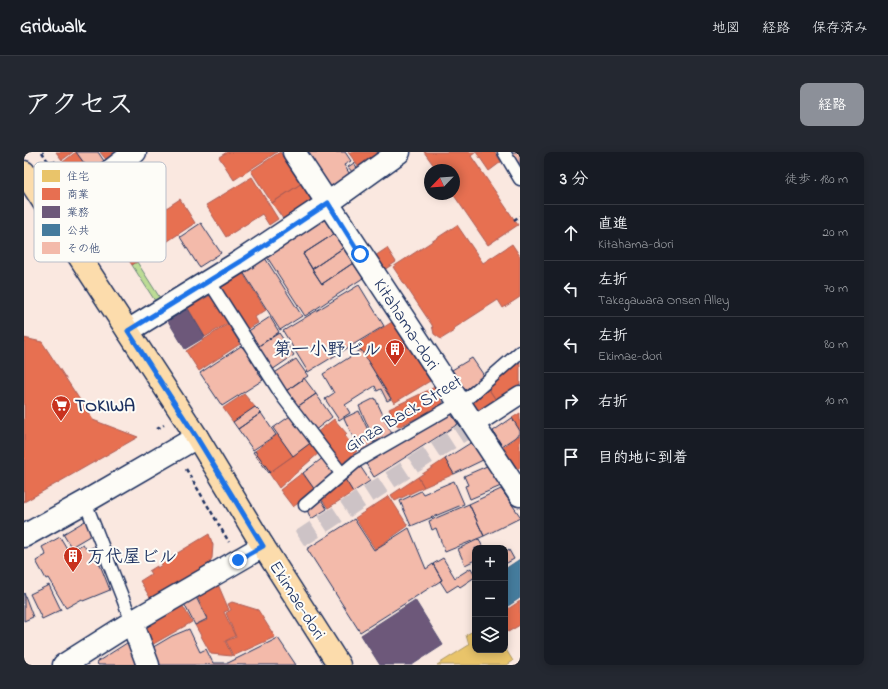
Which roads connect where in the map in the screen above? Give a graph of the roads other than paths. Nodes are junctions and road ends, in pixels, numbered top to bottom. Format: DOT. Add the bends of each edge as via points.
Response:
graph roads {
  1 [pos="135,152"];
  2 [pos="294,152"];
  3 [pos="399,152"];
  4 [pos="504,152"];
  5 [pos="122,162"];
  6 [pos="24,172"];
  7 [pos="520,179"];
  8 [pos="34,187"];
  9 [pos="328,203"];
  10 [pos="83,262"];
  11 [pos="209,281"];
  12 [pos="128,331"];
  13 [pos="520,352"];
  14 [pos="520,395"];
  15 [pos="459,402"];
  16 [pos="474,425"];
  17 [pos="197,438"];
  18 [pos="341,473"];
  19 [pos="520,495"];
  20 [pos="85,502"];
  21 [pos="305,505"];
  22 [pos="24,536"];
  23 [pos="263,546"];
  24 [pos="132,622"];
  25 [pos="85,659"];
  26 [pos="64,665"];
  27 [pos="148,665"];
  28 [pos="339,665"];
  1 -- 5 [label="street"];
  2 -- 9 [label="street, Kitahama-dori"];
  3 -- 9 [label="street"];
  4 -- 7 [label="lane"];
  6 -- 8 [label="main road, Ekimae-dori"];
  9 -- 11 [label="street"];
  9 -- 15 [label="street, Kitahama-dori"];
  10 -- 12 [label="main road, Ekimae-dori"];
  11 -- 12 [label="street"];
  11 -- 18 [label="lane" via="284,398"];
  12 -- 17 [label="main road, Ekimae-dori"];
  13 -- 15 [label="lane, Ginza Back Street" via="470,396"];
  14 -- 16 [label="street"];
  15 -- 16 [label="street, Kitahama-dori"];
  15 -- 18 [label="lane, Ginza Back Street" via="357,461"];
  16 -- 19 [label="street, Kitahama-dori"];
  17 -- 20 [label="street"];
  17 -- 23 [label="main road, Ekimae-dori"];
  18 -- 21 [label="lane, Ginza Back Street"];
  20 -- 22 [label="street"];
  20 -- 24 [label="lane"];
  23 -- 24 [label="street"];
  23 -- 28 [label="main road, Ekimae-dori"];
  24 -- 25 [label="street"];
  24 -- 27 [label="street"];
  25 -- 26 [label="street"];
}
